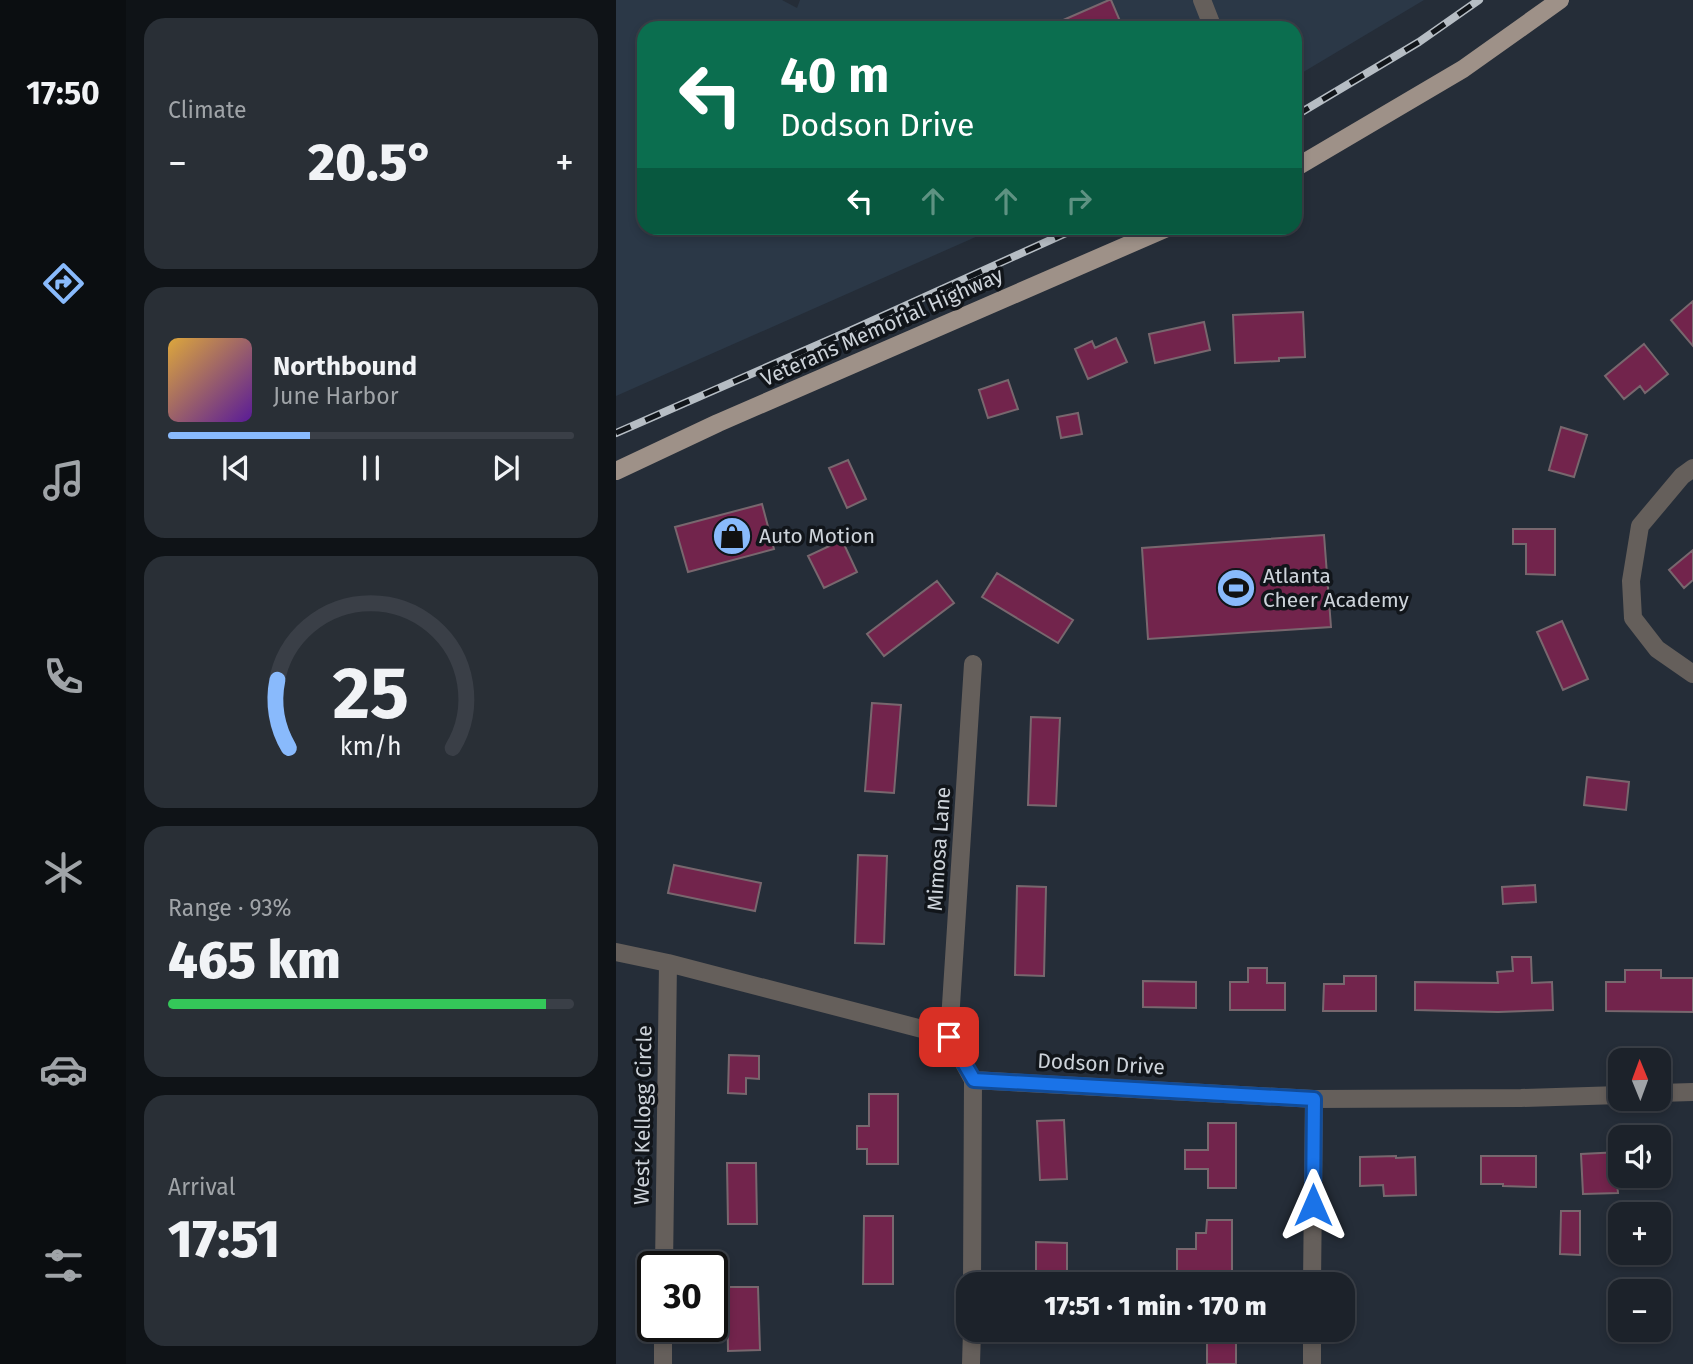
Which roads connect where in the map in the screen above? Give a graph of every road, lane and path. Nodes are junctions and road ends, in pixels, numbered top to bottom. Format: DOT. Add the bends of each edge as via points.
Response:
graph roads {
  1 [pos="1202,0"];
  2 [pos="1560,0"];
  3 [pos="1210,21"];
  4 [pos="1302,164"];
  5 [pos="1151,235"];
  6 [pos="1693,468"];
  7 [pos="616,471"];
  8 [pos="973,664"];
  9 [pos="1693,674"];
  10 [pos="616,952"];
  11 [pos="668,963"];
  12 [pos="949,1037"];
  13 [pos="974,1080"];
  14 [pos="1693,1092"];
  15 [pos="1671,1093"];
  16 [pos="1608,1094"];
  17 [pos="1314,1099"];
  18 [pos="664,1251"];
  19 [pos="972,1272"];
  20 [pos="1312,1272"];
  21 [pos="663,1342"];
  22 [pos="972,1342"];
  23 [pos="1312,1342"];
  24 [pos="663,1364"];
  25 [pos="971,1364"];
  26 [pos="1312,1364"];
  1 -- 3 [label="street"];
  2 -- 4 [label="main road" via="1463,69"];
  5 -- 7 [label="main road, Veterans Memorial Highway"];
  6 -- 9 [label="street" via="1640,526 1631,581 1633,618 1657,649"];
  8 -- 12 [label="street, Mimosa Lane"];
  10 -- 11 [label="street"];
  11 -- 12 [label="street"];
  11 -- 18 [label="street, West Kellogg Circle"];
  12 -- 13 [label="street"];
  13 -- 17 [label="street, Dodson Drive"];
  13 -- 19 [label="street"];
  14 -- 15 [label="street"];
  16 -- 17 [label="street, Dodson Drive"];
  17 -- 20 [label="street"];
  21 -- 24 [label="street"];
  22 -- 25 [label="street"];
  23 -- 26 [label="street"];
}
